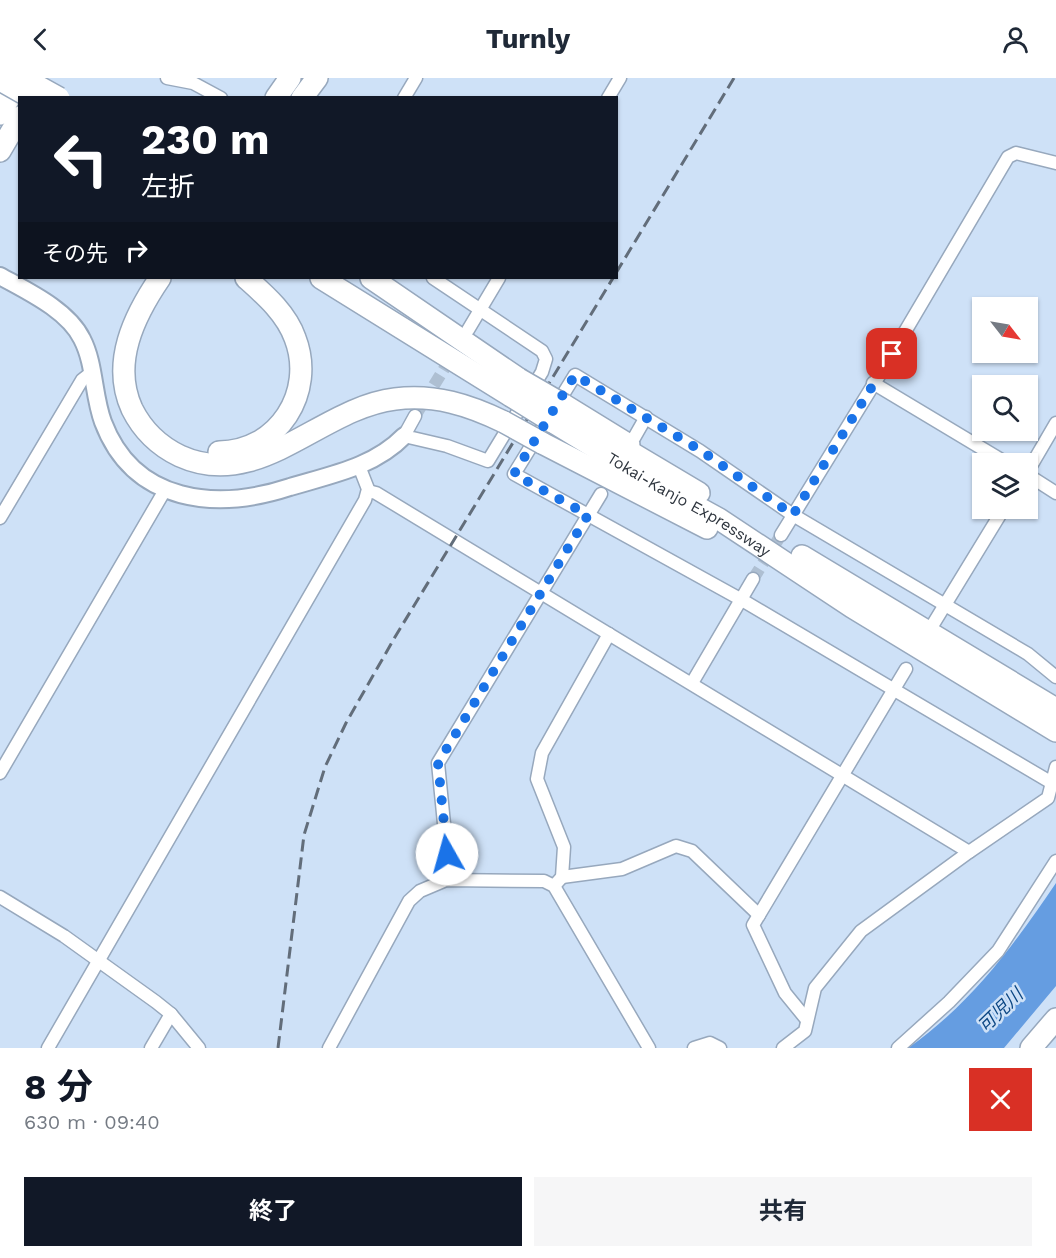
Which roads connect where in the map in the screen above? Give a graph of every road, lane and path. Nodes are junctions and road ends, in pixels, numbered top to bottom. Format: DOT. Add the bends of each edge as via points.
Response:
graph roads {
  1 [pos="22,78"];
  2 [pos="42,78"];
  3 [pos="167,78"];
  4 [pos="291,78"];
  5 [pos="317,78"];
  6 [pos="416,78"];
  7 [pos="620,78"];
  8 [pos="0,80"];
  9 [pos="0,89"];
  10 [pos="0,94"];
  11 [pos="28,96"];
  12 [pos="32,96"];
  13 [pos="55,96"];
  14 [pos="218,96"];
  15 [pos="278,96"];
  16 [pos="281,96"];
  17 [pos="304,96"];
  18 [pos="308,96"];
  19 [pos="405,96"];
  20 [pos="609,96"];
  21 [pos="18,99"];
  22 [pos="18,105"];
  23 [pos="0,114"];
  24 [pos="18,120"];
  25 [pos="0,151"];
  26 [pos="1056,162"];
  27 [pos="0,276"];
  28 [pos="159,279"];
  29 [pos="174,279"];
  30 [pos="247,279"];
  31 [pos="323,279"];
  32 [pos="336,279"];
  33 [pos="372,279"];
  34 [pos="434,279"];
  35 [pos="499,279"];
  36 [pos="479,311"];
  37 [pos="468,330"];
  38 [pos="91,373"];
  39 [pos="873,383"];
  40 [pos="516,387"];
  41 [pos="560,413"];
  42 [pos="415,416"];
  43 [pos="646,417"];
  44 [pos="1056,423"];
  45 [pos="404,436"];
  46 [pos="634,438"];
  47 [pos="990,453"];
  48 [pos="1038,454"];
  49 [pos="359,466"];
  50 [pos="1038,481"];
  51 [pos="165,490"];
  52 [pos="368,491"];
  53 [pos="1056,493"];
  54 [pos="600,494"];
  55 [pos="588,515"];
  56 [pos="793,515"];
  57 [pos="0,518"];
  58 [pos="997,519"];
  59 [pos="781,535"];
  60 [pos="753,579"];
  61 [pos="539,593"];
  62 [pos="742,600"];
  63 [pos="945,605"];
  64 [pos="852,607"];
  65 [pos="932,626"];
  66 [pos="609,634"];
  67 [pos="906,669"];
  68 [pos="1056,677"];
  69 [pos="692,683"];
  70 [pos="896,688"];
  71 [pos="1056,709"];
  72 [pos="1056,731"];
  73 [pos="1056,767"];
  74 [pos="0,773"];
  75 [pos="842,775"];
  76 [pos="1052,783"];
  77 [pos="969,852"];
  78 [pos="1056,861"];
  79 [pos="446,880"];
  80 [pos="558,881"];
  81 [pos="0,897"];
  82 [pos="759,915"];
  83 [pos="98,959"];
  84 [pos="171,1014"];
  85 [pos="1056,1019"];
  86 [pos="807,1020"];
  87 [pos="48,1048"];
  88 [pos="151,1048"];
  89 [pos="199,1048"];
  90 [pos="328,1048"];
  91 [pos="649,1048"];
  92 [pos="694,1048"];
  93 [pos="720,1048"];
  94 [pos="783,1048"];
  95 [pos="898,1048"];
  96 [pos="1031,1048"];
  1 -- 13 [label="highway, bridge"];
  1 -- 23 [label="highway"];
  2 -- 12 [label="highway"];
  3 -- 14 [label="street" via="193,82"];
  4 -- 15 [label="highway"];
  4 -- 16 [label="highway"];
  5 -- 17 [label="highway"];
  5 -- 18 [label="highway"];
  6 -- 19 [label="street"];
  7 -- 20 [label="street"];
  8 -- 11 [label="highway, bridge"];
  9 -- 21 [label="highway"];
  10 -- 22 [label="highway"];
  24 -- 25 [label="highway"];
  26 -- 39 [label="street" via="1016,153 1008,157"];
  27 -- 38 [label="street" via="63,316 82,337"];
  28 -- 64 [label="highway, bridge" via="142,305 128,339 126,392 140,423 151,436 190,460 221,466 255,460 362,406 422,396 452,401 504,422"];
  29 -- 30 [label="highway" via="143,334 138,355 141,394 161,426 184,443 210,452 239,449 268,436 289,414 300,386 300,353 288,322"];
  31 -- 40 [label="highway, Tokai-Kanjo Expressway"];
  32 -- 40 [label="highway, Tokai-Kanjo Expressway"];
  33 -- 40 [label="highway"];
  34 -- 36 [label="street"];
  35 -- 36 [label="street"];
  36 -- 37 [label="street"];
  36 -- 45 [label="street" via="542,351 546,359 542,372 488,460"];
  38 -- 51 [label="street" via="103,423 117,448 128,464"];
  38 -- 57 [label="street" via="82,380"];
  39 -- 47 [label="street"];
  39 -- 56 [label="street"];
  40 -- 41 [label="highway, Tokai-Kanjo Expressway"];
  41 -- 64 [label="highway, Tokai-Kanjo Expressway" via="655,484 719,519"];
  41 -- 71 [label="highway, Tokai-Kanjo Expressway"];
  42 -- 45 [label="street"];
  43 -- 46 [label="street"];
  43 -- 55 [label="street" via="575,375 514,474"];
  43 -- 56 [label="street"];
  44 -- 48 [label="street"];
  45 -- 49 [label="street"];
  49 -- 51 [label="street" via="259,497 204,500"];
  49 -- 52 [label="street"];
  50 -- 53 [label="street"];
  51 -- 74 [label="street"];
  52 -- 61 [label="street"];
  52 -- 83 [label="street"];
  54 -- 55 [label="street"];
  55 -- 61 [label="street"];
  55 -- 62 [label="street"];
  56 -- 59 [label="street"];
  56 -- 63 [label="street"];
  58 -- 63 [label="street"];
  60 -- 62 [label="street"];
  61 -- 66 [label="street"];
  61 -- 79 [label="street" via="438,763"];
  62 -- 69 [label="street"];
  62 -- 70 [label="street"];
  63 -- 65 [label="street"];
  63 -- 68 [label="street" via="1028,654"];
  64 -- 72 [label="highway, Tokai-Kanjo Expressway"];
  66 -- 69 [label="street"];
  66 -- 80 [label="street" via="542,753 537,779 564,847"];
  67 -- 70 [label="street"];
  69 -- 75 [label="street"];
  70 -- 75 [label="street"];
  70 -- 76 [label="street"];
  73 -- 76 [label="street"];
  75 -- 77 [label="street"];
  75 -- 82 [label="street"];
  76 -- 77 [label="street" via="1048,798"];
  77 -- 86 [label="street" via="861,931 816,988"];
  78 -- 95 [label="street" via="998,951"];
  79 -- 80 [label="street"];
  79 -- 90 [label="street" via="420,891 410,902"];
  80 -- 82 [label="street" via="622,869 676,846 692,851"];
  80 -- 91 [label="street"];
  81 -- 83 [label="street"];
  82 -- 86 [label="street" via="753,925 785,993"];
  83 -- 84 [label="street"];
  83 -- 87 [label="street"];
  84 -- 88 [label="street"];
  84 -- 89 [label="street"];
  85 -- 96 [label="highway"];
  86 -- 94 [label="street" via="805,1031"];
  92 -- 93 [label="street" via="710,1043"];
}
